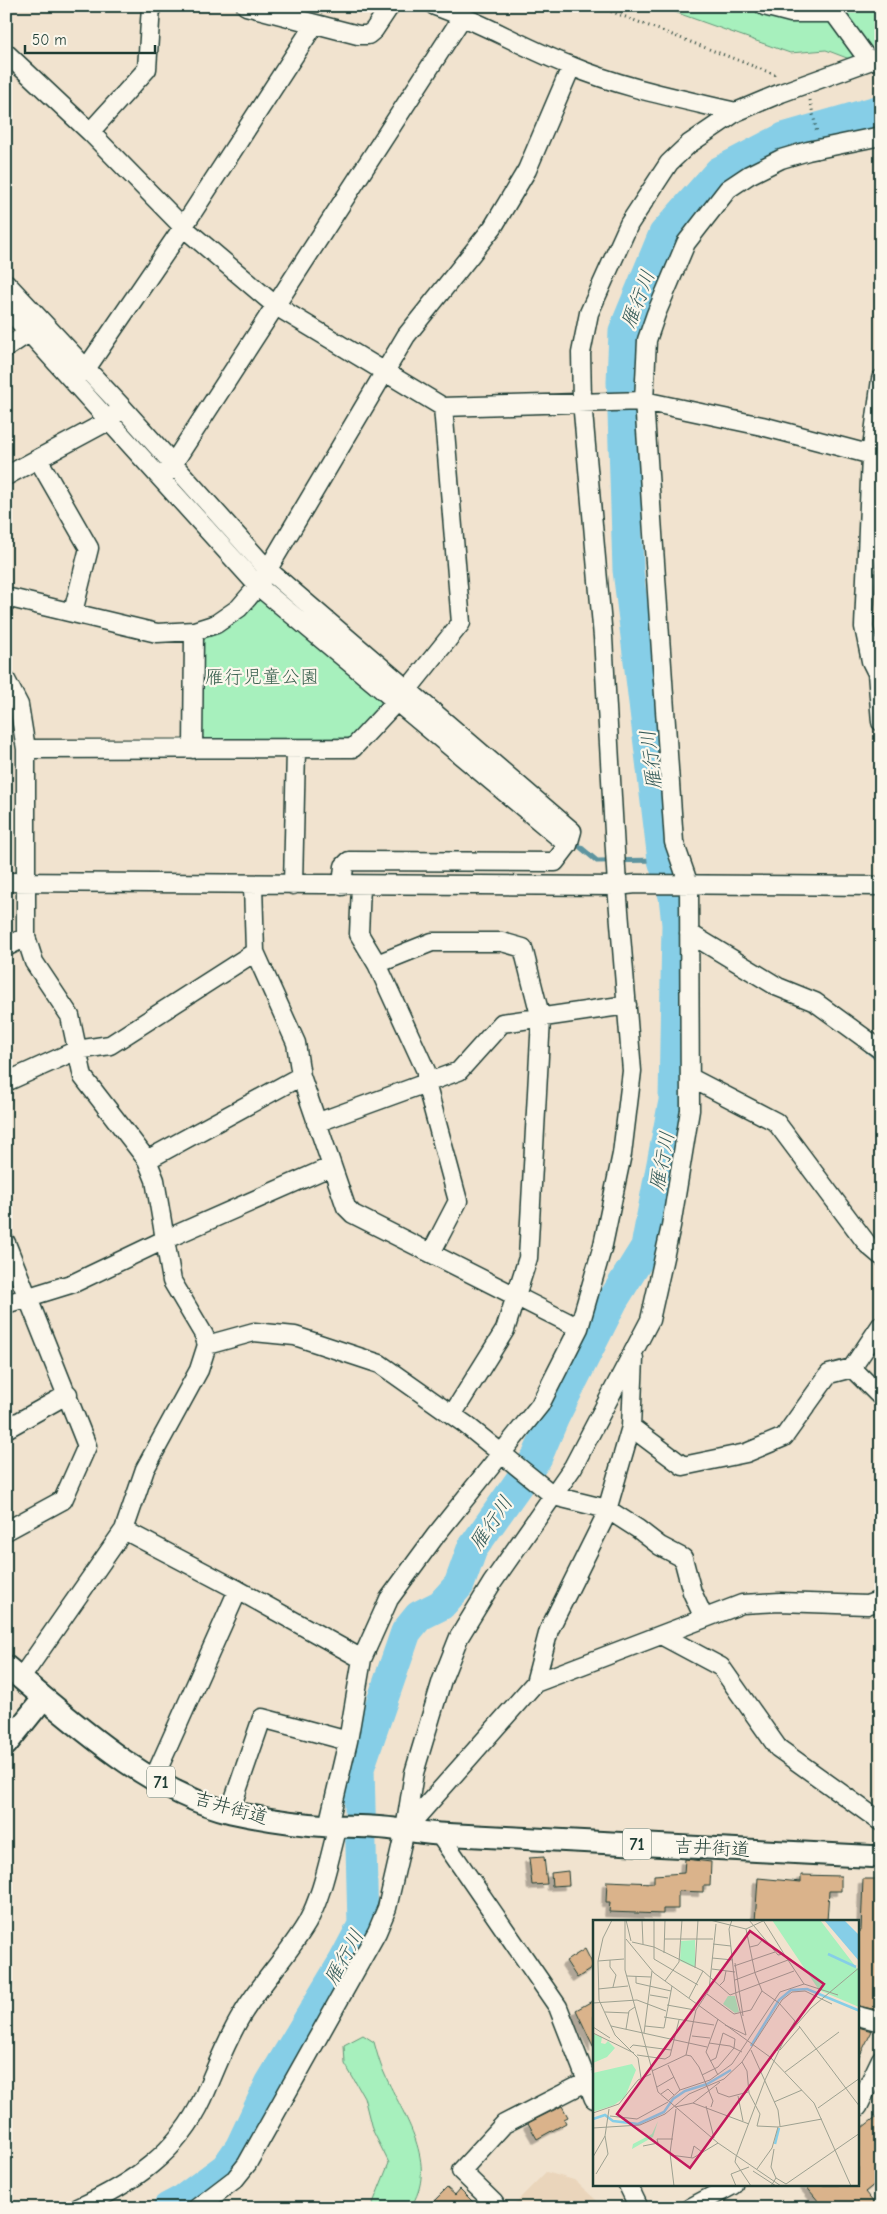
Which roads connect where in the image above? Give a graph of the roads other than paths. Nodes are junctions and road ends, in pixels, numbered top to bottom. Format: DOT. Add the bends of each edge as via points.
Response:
graph roads {
  1 [pos="151,6"];
  2 [pos="246,6"];
  3 [pos="390,6"];
  4 [pos="435,6"];
  5 [pos="764,6"];
  6 [pos="463,16"];
  7 [pos="314,25"];
  8 [pos="6,53"];
  9 [pos="875,60"];
  10 [pos="571,67"];
  11 [pos="736,112"];
  12 [pos="90,132"];
  13 [pos="881,136"];
  14 [pos="183,227"];
  15 [pos="6,283"];
  16 [pos="276,306"];
  17 [pos="6,307"];
  18 [pos="37,328"];
  19 [pos="6,348"];
  20 [pos="385,371"];
  21 [pos="79,374"];
  22 [pos="881,379"];
  23 [pos="582,401"];
  24 [pos="644,401"];
  25 [pos="122,406"];
  26 [pos="443,407"];
  27 [pos="110,420"];
  28 [pos="873,456"];
  29 [pos="38,459"];
  30 [pos="172,464"];
  31 [pos="6,476"];
  32 [pos="163,479"];
  33 [pos="267,569"];
  34 [pos="258,586"];
  35 [pos="6,597"];
  36 [pos="73,612"];
  37 [pos="194,631"];
  38 [pos="6,680"];
  39 [pos="402,695"];
  40 [pos="881,722"];
  41 [pos="26,749"];
  42 [pos="193,749"];
  43 [pos="296,749"];
  44 [pos="6,882"];
  45 [pos="26,882"];
  46 [pos="253,885"];
  47 [pos="293,885"];
  48 [pos="689,885"];
  49 [pos="342,886"];
  50 [pos="362,886"];
  51 [pos="617,886"];
  52 [pos="881,886"];
  53 [pos="690,933"];
  54 [pos="26,938"];
  55 [pos="6,947"];
  56 [pos="255,952"];
  57 [pos="378,964"];
  58 [pos="627,1005"];
  59 [pos="541,1019"];
  60 [pos="77,1050"];
  61 [pos="881,1050"];
  62 [pos="301,1076"];
  63 [pos="691,1078"];
  64 [pos="6,1082"];
  65 [pos="426,1083"];
  66 [pos="316,1123"];
  67 [pos="147,1160"];
  68 [pos="332,1166"];
  69 [pos="164,1240"];
  70 [pos="6,1243"];
  71 [pos="431,1253"];
  72 [pos="881,1256"];
  73 [pos="517,1296"];
  74 [pos="29,1297"];
  75 [pos="6,1304"];
  76 [pos="881,1325"];
  77 [pos="579,1328"];
  78 [pos="207,1345"];
  79 [pos="634,1352"];
  80 [pos="852,1368"];
  81 [pos="68,1394"];
  82 [pos="881,1397"];
  83 [pos="452,1415"];
  84 [pos="631,1427"];
  85 [pos="6,1429"];
  86 [pos="502,1454"];
  87 [pos="554,1496"];
  88 [pos="607,1509"];
  89 [pos="124,1530"];
  90 [pos="6,1531"];
  91 [pos="238,1590"];
  92 [pos="881,1600"];
  93 [pos="704,1618"];
  94 [pos="661,1635"];
  95 [pos="362,1658"];
  96 [pos="14,1672"];
  97 [pos="535,1683"];
  98 [pos="43,1698"];
  99 [pos="348,1740"];
  100 [pos="6,1745"];
  101 [pos="154,1778"];
  102 [pos="230,1811"];
  103 [pos="881,1822"];
  104 [pos="338,1826"];
  105 [pos="400,1830"];
  106 [pos="439,1834"];
  107 [pos="881,1857"];
  108 [pos="860,2017"];
  109 [pos="881,2022"];
  110 [pos="881,2058"];
  111 [pos="588,2081"];
  112 [pos="593,2096"];
  113 [pos="860,2103"];
  114 [pos="628,2186"];
  115 [pos="732,2186"];
  116 [pos="78,2208"];
  117 [pos="197,2208"];
  118 [pos="490,2208"];
  119 [pos="639,2208"];
  120 [pos="690,2208"];
  1 -- 12 [label="street" via="147,69"];
  2 -- 7 [label="street"];
  3 -- 7 [label="street" via="368,35 358,36"];
  4 -- 6 [label="street"];
  5 -- 9 [label="street" via="791,13 834,14"];
  6 -- 10 [label="street"];
  6 -- 16 [label="street"];
  7 -- 14 [label="street"];
  8 -- 12 [label="street"];
  9 -- 11 [label="street"];
  10 -- 11 [label="street" via="653,93"];
  10 -- 20 [label="street" via="527,170 493,227 406,336"];
  11 -- 23 [label="street" via="689,144 669,163 629,224 589,313 581,353"];
  12 -- 14 [label="street"];
  13 -- 24 [label="street" via="819,144 781,159 728,189 686,243 647,340"];
  14 -- 16 [label="street"];
  14 -- 21 [label="street"];
  15 -- 18 [label="street"];
  16 -- 20 [label="street"];
  16 -- 30 [label="street"];
  17 -- 18 [label="street"];
  18 -- 19 [label="street"];
  18 -- 21 [label="street"];
  20 -- 26 [label="street"];
  20 -- 33 [label="street"];
  21 -- 25 [label="street"];
  21 -- 27 [label="street"];
  22 -- 28 [label="street"];
  23 -- 24 [label="street"];
  23 -- 26 [label="street"];
  23 -- 51 [label="street" via="603,637"];
  24 -- 28 [label="street" via="762,426"];
  24 -- 48 [label="street" via="674,842"];
  25 -- 27 [label="street"];
  25 -- 30 [label="street"];
  26 -- 39 [label="street" via="461,624"];
  27 -- 29 [label="street"];
  27 -- 32 [label="street"];
  28 -- 40 [label="street" via="864,627 871,661 877,673"];
  29 -- 31 [label="street"];
  29 -- 36 [label="street" via="89,548"];
  30 -- 32 [label="street"];
  30 -- 33 [label="street"];
  32 -- 34 [label="street"];
  33 -- 34 [label="street"];
  33 -- 39 [label="street"];
  34 -- 37 [label="street" via="239,608 216,624"];
  34 -- 39 [label="street"];
  35 -- 36 [label="street"];
  36 -- 37 [label="street" via="157,633"];
  37 -- 42 [label="street"];
  38 -- 41 [label="street" via="19,705"];
  39 -- 43 [label="street" via="353,748"];
  39 -- 49 [label="street" via="568,845 555,862 349,861 344,866"];
  41 -- 42 [label="street"];
  41 -- 45 [label="street"];
  42 -- 43 [label="street"];
  43 -- 47 [label="street"];
  44 -- 45 [label="street"];
  45 -- 46 [label="street"];
  45 -- 54 [label="street"];
  46 -- 47 [label="street"];
  46 -- 56 [label="street"];
  47 -- 49 [label="street"];
  48 -- 51 [label="street"];
  48 -- 52 [label="street"];
  48 -- 53 [label="street"];
  49 -- 50 [label="street"];
  50 -- 51 [label="street"];
  50 -- 57 [label="street" via="358,934"];
  51 -- 58 [label="street"];
  53 -- 61 [label="street" via="778,987 815,1002"];
  53 -- 63 [label="street"];
  54 -- 55 [label="street"];
  54 -- 60 [label="street" via="34,962 70,1016"];
  56 -- 60 [label="street" via="110,1045"];
  56 -- 62 [label="street" via="296,1043"];
  57 -- 59 [label="street" via="432,942 502,942 523,948"];
  57 -- 65 [label="street" via="426,1071"];
  58 -- 59 [label="street"];
  58 -- 77 [label="street" via="632,1070 622,1154 603,1245"];
  59 -- 65 [label="street" via="502,1024 459,1071"];
  59 -- 73 [label="street" via="528,1258"];
  60 -- 64 [label="street"];
  60 -- 67 [label="street" via="83,1077"];
  62 -- 66 [label="street"];
  62 -- 67 [label="street"];
  63 -- 72 [label="street" via="776,1122 868,1245"];
  63 -- 79 [label="street" via="690,1110 671,1226 650,1320"];
  65 -- 66 [label="street"];
  65 -- 71 [label="street" via="458,1201"];
  66 -- 68 [label="street"];
  67 -- 69 [label="street" via="155,1180"];
  68 -- 69 [label="street"];
  68 -- 71 [label="street" via="346,1207 353,1214"];
  69 -- 74 [label="street" via="74,1283"];
  69 -- 78 [label="street" via="172,1281"];
  70 -- 74 [label="street"];
  71 -- 73 [label="street"];
  73 -- 77 [label="street"];
  73 -- 83 [label="street" via="505,1330"];
  74 -- 75 [label="street"];
  74 -- 81 [label="street"];
  76 -- 80 [label="street"];
  77 -- 86 [label="street" via="540,1405"];
  78 -- 83 [label="street" via="254,1332 295,1336 380,1364"];
  78 -- 89 [label="street" via="199,1370 145,1469"];
  79 -- 84 [label="street"];
  79 -- 87 [label="street" via="573,1467"];
  80 -- 82 [label="street"];
  80 -- 84 [label="street" via="829,1374 784,1437 746,1453 683,1466"];
  81 -- 85 [label="street"];
  81 -- 90 [label="street" via="87,1446 63,1500"];
  83 -- 86 [label="street"];
  84 -- 88 [label="street"];
  86 -- 87 [label="street"];
  86 -- 95 [label="street" via="389,1599"];
  87 -- 88 [label="street"];
  87 -- 105 [label="street" via="492,1583 459,1637 442,1680"];
  88 -- 93 [label="street" via="683,1558 692,1592"];
  88 -- 97 [label="street" via="549,1630"];
  89 -- 91 [label="street"];
  89 -- 96 [label="street"];
  91 -- 95 [label="street"];
  91 -- 101 [label="street"];
  92 -- 93 [label="street" via="867,1605 742,1604"];
  93 -- 94 [label="street"];
  94 -- 97 [label="street"];
  94 -- 103 [label="street" via="721,1666 778,1748"];
  95 -- 99 [label="street"];
  96 -- 98 [label="main road, 吉井街道 / 71"];
  97 -- 105 [label="street"];
  98 -- 100 [label="main road"];
  98 -- 101 [label="main road, 吉井街道 / 71" via="101,1744"];
  99 -- 102 [label="street" via="262,1718"];
  99 -- 104 [label="street"];
  101 -- 102 [label="main road, 吉井街道 / 71" via="193,1799"];
  102 -- 104 [label="main road, 吉井街道 / 71" via="278,1821"];
  104 -- 105 [label="main road, 71"];
  104 -- 116 [label="street" via="318,1899 307,1922 244,2011 186,2130 149,2168"];
  105 -- 106 [label="main road, 吉井街道 / 71"];
  105 -- 117 [label="street" via="387,1908 377,1932 247,2164 235,2179"];
  106 -- 107 [label="main road, 吉井街道 / 71"];
  106 -- 111 [label="street" via="558,2007"];
  108 -- 109 [label="street"];
  110 -- 113 [label="street"];
  111 -- 112 [label="street"];
  111 -- 118 [label="street" via="504,2124 461,2171 494,2203"];
  114 -- 119 [label="street"];
  115 -- 120 [label="street"];
}
